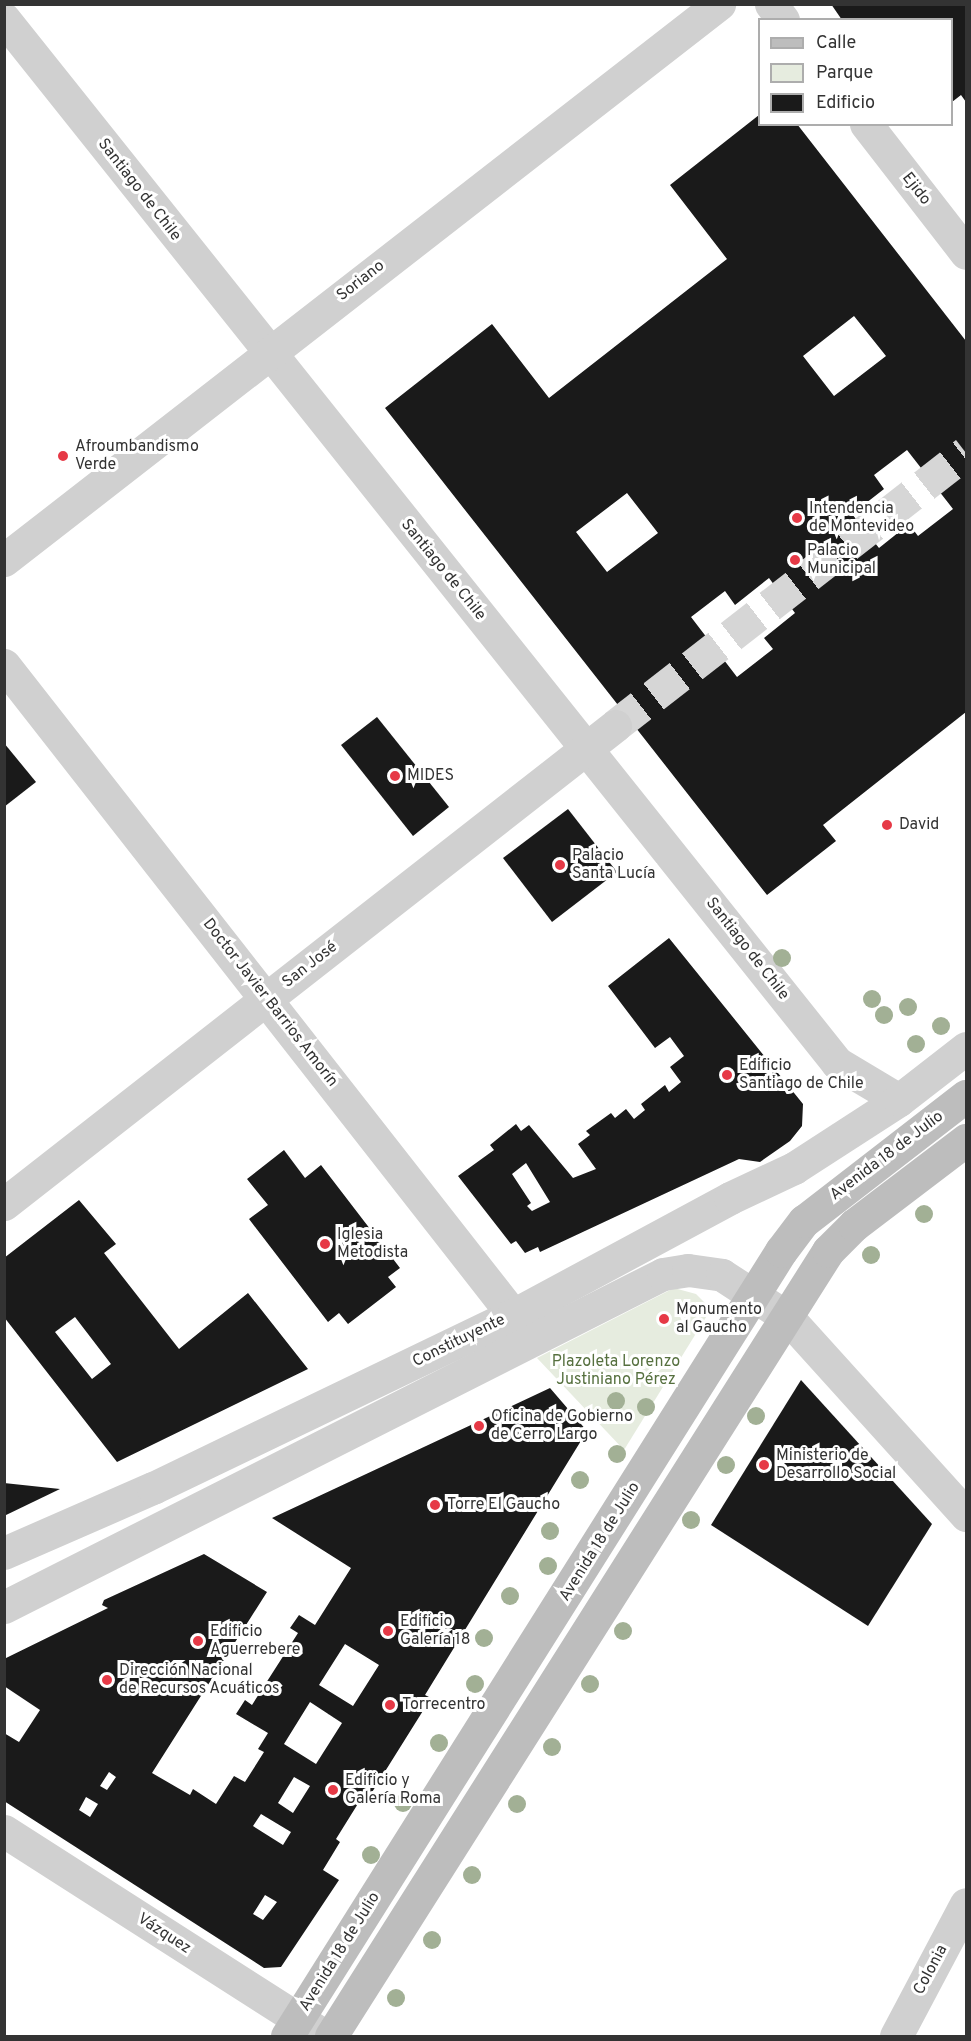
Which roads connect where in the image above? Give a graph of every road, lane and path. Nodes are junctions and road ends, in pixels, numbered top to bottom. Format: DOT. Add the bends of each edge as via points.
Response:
graph roads {
  1 [pos="719,4"];
  2 [pos="771,4"];
  3 [pos="782,18"];
  4 [pos="4,19"];
  5 [pos="868,126"];
  6 [pos="966,253"];
  7 [pos="267,353"];
  8 [pos="4,560"];
  9 [pos="4,665"];
  10 [pos="615,726"];
  11 [pos="588,748"];
  12 [pos="266,998"];
  13 [pos="966,1048"];
  14 [pos="966,1096"];
  15 [pos="899,1100"];
  16 [pos="966,1140"];
  17 [pos="4,1204"];
  18 [pos="756,1296"];
  19 [pos="513,1315"];
  20 [pos="788,1318"];
  21 [pos="534,1342"];
  22 [pos="966,1515"];
  23 [pos="4,1553"];
  24 [pos="4,1607"];
  25 [pos="4,1831"];
  26 [pos="966,1904"];
  27 [pos="292,2028"];
  28 [pos="324,2037"];
  29 [pos="331,2037"];
  30 [pos="896,2037"];
  1 -- 7 [label="street, Soriano"];
  2 -- 3 [label="street"];
  4 -- 7 [label="street, Santiago de Chile"];
  5 -- 6 [label="street, Ejido"];
  7 -- 8 [label="street, Soriano"];
  7 -- 11 [label="street, Santiago de Chile"];
  9 -- 12 [label="street, Doctor Javier Barrios Amorín"];
  10 -- 11 [label="street, San José"];
  11 -- 12 [label="street, San José"];
  11 -- 15 [label="street, Santiago de Chile" via="837,1063"];
  12 -- 17 [label="street, San José"];
  12 -- 19 [label="street, Doctor Javier Barrios Amorín"];
  13 -- 15 [label="street"];
  14 -- 18 [label="main road, Avenida 18 de Julio" via="804,1221"];
  15 -- 19 [label="street, Constituyente" via="794,1168 730,1198"];
  16 -- 20 [label="main road" via="854,1225 828,1251"];
  18 -- 20 [label="street, Constituyente"];
  18 -- 21 [label="street, Constituyente" via="722,1275 707,1271 663,1274"];
  18 -- 27 [label="main road, Avenida 18 de Julio"];
  19 -- 21 [label="street, Doctor Javier Barrios Amorín"];
  19 -- 23 [label="street, Constituyente" via="153,1488"];
  20 -- 22 [label="street"];
  20 -- 29 [label="main road"];
  21 -- 24 [label="street, Constituyente"];
  25 -- 27 [label="street, Vázquez"];
  26 -- 30 [label="street, Colonia"];
  27 -- 28 [label="street, Vázquez"];
}
